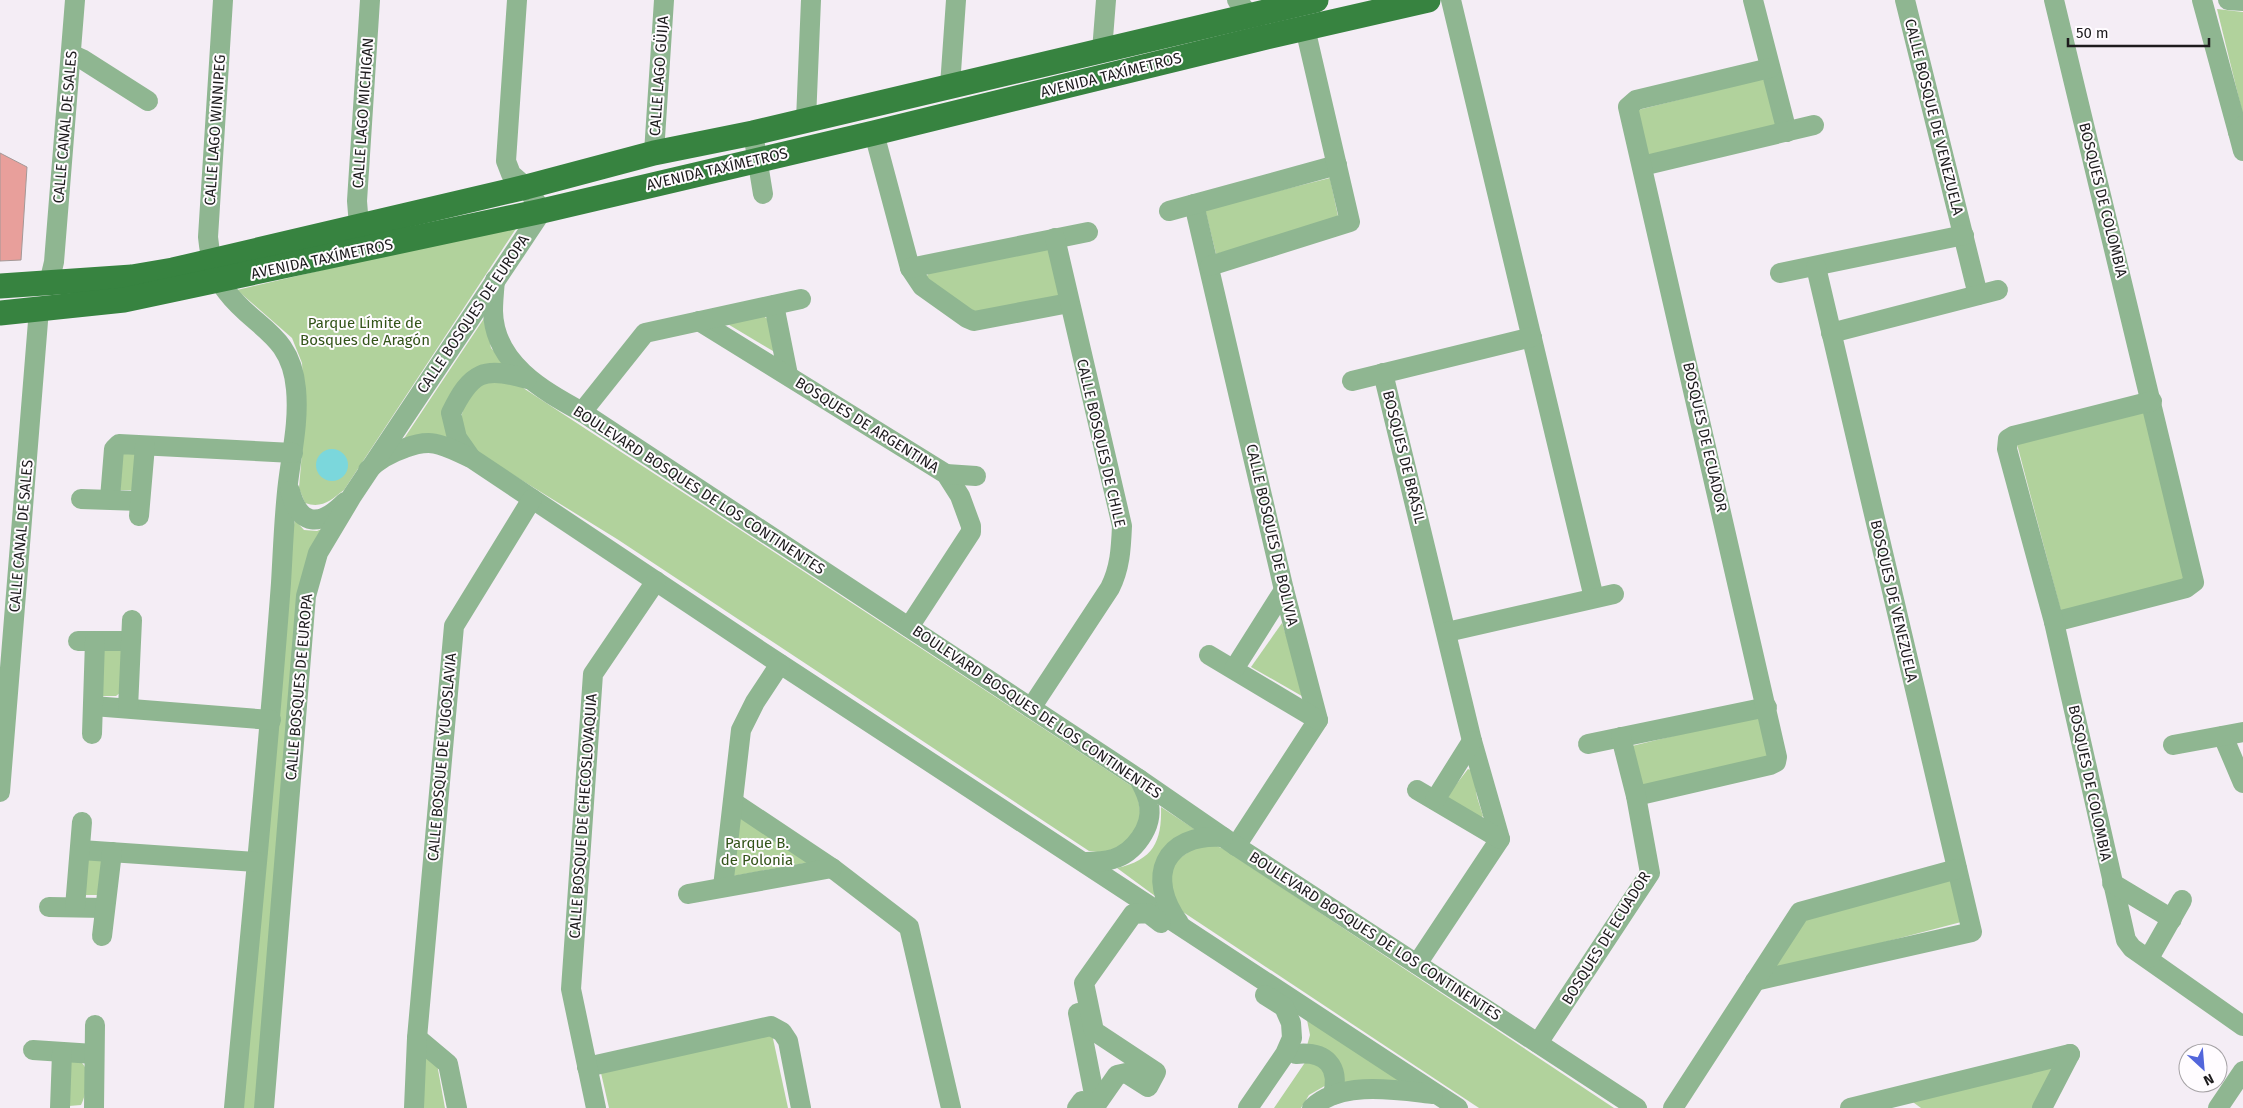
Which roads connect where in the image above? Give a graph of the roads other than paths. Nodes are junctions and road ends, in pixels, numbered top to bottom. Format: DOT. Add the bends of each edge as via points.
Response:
graph roads {
  1 [pos="75,0"];
  2 [pos="223,0"];
  3 [pos="370,0"];
  4 [pos="518,0"];
  5 [pos="664,0"];
  6 [pos="811,0"];
  7 [pos="956,0"];
  8 [pos="1106,0"];
  9 [pos="1316,0"];
  10 [pos="1428,0"];
  11 [pos="1451,0"];
  12 [pos="1753,0"];
  13 [pos="1905,0"];
  14 [pos="2054,0"];
  15 [pos="2202,0"];
  16 [pos="2228,0"];
  17 [pos="2243,1"];
  18 [pos="1246,5"];
  19 [pos="1305,28"];
  20 [pos="1102,51"];
  21 [pos="71,54"];
  22 [pos="1041,64"];
  23 [pos="1770,68"];
  24 [pos="950,86"];
  25 [pos="1047,91"];
  26 [pos="148,101"];
  27 [pos="806,120"];
  28 [pos="1814,126"];
  29 [pos="1787,132"];
  30 [pos="753,133"];
  31 [pos="874,133"];
  32 [pos="2241,136"];
  33 [pos="654,153"];
  34 [pos="758,159"];
  35 [pos="1337,166"];
  36 [pos="1642,166"];
  37 [pos="526,187"];
  38 [pos="763,194"];
  39 [pos="1194,204"];
  40 [pos="542,211"];
  41 [pos="1169,211"];
  42 [pos="359,226"];
  43 [pos="1088,232"];
  44 [pos="1964,235"];
  45 [pos="1054,238"];
  46 [pos="1210,266"];
  47 [pos="1816,267"];
  48 [pos="910,268"];
  49 [pos="215,270"];
  50 [pos="1780,273"];
  51 [pos="494,280"];
  52 [pos="49,283"];
  53 [pos="0,286"];
  54 [pos="1998,290"];
  55 [pos="1978,295"];
  56 [pos="801,299"];
  57 [pos="1069,303"];
  58 [pos="774,305"];
  59 [pos="39,309"];
  60 [pos="0,313"];
  61 [pos="699,321"];
  62 [pos="1831,334"];
  63 [pos="1532,337"];
  64 [pos="1383,373"];
  65 [pos="788,375"];
  66 [pos="527,379"];
  67 [pos="1352,381"];
  68 [pos="2152,401"];
  69 [pos="582,412"];
  70 [pos="145,446"];
  71 [pos="292,453"];
  72 [pos="471,458"];
  73 [pos="368,470"];
  74 [pos="946,474"];
  75 [pos="976,476"];
  76 [pos="288,484"];
  77 [pos="352,496"];
  78 [pos="110,498"];
  79 [pos="81,499"];
  80 [pos="532,499"];
  81 [pos="656,581"];
  82 [pos="1284,590"];
  83 [pos="1614,594"];
  84 [pos="1594,598"];
  85 [pos="132,620"];
  86 [pos="2054,622"];
  87 [pos="909,627"];
  88 [pos="1447,632"];
  89 [pos="130,641"];
  90 [pos="1209,655"];
  91 [pos="780,664"];
  92 [pos="1234,669"];
  93 [pos="93,706"];
  94 [pos="1768,707"];
  95 [pos="128,708"];
  96 [pos="1031,708"];
  97 [pos="271,720"];
  98 [pos="1318,720"];
  99 [pos="2243,732"];
  100 [pos="92,734"];
  101 [pos="1621,736"];
  102 [pos="2223,736"];
  103 [pos="1472,741"];
  104 [pos="1588,744"];
  105 [pos="2173,745"];
  106 [pos="1139,779"];
  107 [pos="2243,783"];
  108 [pos="1417,790"];
  109 [pos="0,792"];
  110 [pos="1636,796"];
  111 [pos="1434,800"];
  112 [pos="733,802"];
  113 [pos="82,822"];
  114 [pos="1500,839"];
  115 [pos="1230,842"];
  116 [pos="81,850"];
  117 [pos="112,852"];
  118 [pos="256,862"];
  119 [pos="1086,862"];
  120 [pos="832,868"];
  121 [pos="1956,869"];
  122 [pos="2112,883"];
  123 [pos="723,886"];
  124 [pos="688,894"];
  125 [pos="1134,895"];
  126 [pos="2182,900"];
  127 [pos="75,907"];
  128 [pos="49,908"];
  129 [pos="104,908"];
  130 [pos="2172,919"];
  131 [pos="1182,928"];
  132 [pos="102,936"];
  133 [pos="928,955"];
  134 [pos="2149,958"];
  135 [pos="1417,964"];
  136 [pos="1755,981"];
  137 [pos="1283,992"];
  138 [pos="95,1025"];
  139 [pos="2243,1026"];
  140 [pos="1081,1032"];
  141 [pos="417,1038"];
  142 [pos="1538,1043"];
  143 [pos="34,1050"];
  144 [pos="62,1053"];
  145 [pos="94,1054"];
  146 [pos="1296,1054"];
  147 [pos="1121,1058"];
  148 [pos="587,1067"];
  149 [pos="2243,1072"];
  150 [pos="1146,1074"];
  151 [pos="1333,1095"];
  152 [pos="1438,1095"];
  153 [pos="1896,1103"];
  154 [pos="1086,1104"];
  155 [pos="60,1108"];
  156 [pos="94,1108"];
  157 [pos="234,1108"];
  158 [pos="264,1108"];
  159 [pos="414,1108"];
  160 [pos="457,1108"];
  161 [pos="596,1108"];
  162 [pos="801,1108"];
  163 [pos="951,1108"];
  164 [pos="963,1108"];
  165 [pos="1248,1108"];
  166 [pos="1260,1108"];
  167 [pos="1312,1108"];
  168 [pos="1458,1108"];
  169 [pos="1637,1108"];
  170 [pos="1673,1108"];
  171 [pos="1850,1108"];
  172 [pos="2042,1108"];
  173 [pos="2218,1108"];
  1 -- 21 [label="street, CALLE CANAL DE SALES"];
  2 -- 49 [label="street, CALLE LAGO WINNIPEG" via="208,237"];
  3 -- 42 [label="street, CALLE LAGO MICHIGAN" via="357,201"];
  4 -- 37 [label="street" via="506,161 511,174"];
  5 -- 33 [label="street, CALLE LAGO GÜIJA"];
  6 -- 27 [label="street"];
  7 -- 24 [label="street"];
  8 -- 20 [label="street"];
  9 -- 18 [label="main road, AVENIDA TAXÍMETROS"];
  10 -- 19 [label="main road, AVENIDA TAXÍMETROS"];
  11 -- 63 [label="street"];
  12 -- 23 [label="street"];
  13 -- 44 [label="street, CALLE BOSQUE DE VENEZUELA"];
  14 -- 68 [label="street, BOSQUES DE COLOMBIA"];
  15 -- 32 [label="street"];
  16 -- 17 [label="street"];
  18 -- 20 [label="main road, AVENIDA TAXÍMETROS"];
  19 -- 25 [label="main road, AVENIDA TAXÍMETROS"];
  19 -- 35 [label="street"];
  20 -- 22 [label="main road, AVENIDA TAXÍMETROS"];
  21 -- 26 [label="street"];
  21 -- 52 [label="street, CALLE CANAL DE SALES" via="54,262"];
  22 -- 24 [label="main road, AVENIDA TAXÍMETROS"];
  22 -- 25 [label="main road"];
  23 -- 29 [label="street"];
  23 -- 36 [label="street, BOSQUES DE ECUADOR" via="1632,102 1628,111"];
  24 -- 27 [label="main road, AVENIDA TAXÍMETROS"];
  25 -- 31 [label="main road, AVENIDA TAXÍMETROS"];
  27 -- 30 [label="main road, AVENIDA TAXÍMETROS"];
  28 -- 29 [label="street"];
  29 -- 36 [label="street"];
  30 -- 33 [label="main road, AVENIDA TAXÍMETROS"];
  30 -- 34 [label="street"];
  31 -- 34 [label="main road, AVENIDA TAXÍMETROS"];
  31 -- 48 [label="street"];
  33 -- 37 [label="main road, AVENIDA TAXÍMETROS"];
  34 -- 38 [label="street"];
  34 -- 40 [label="main road, AVENIDA TAXÍMETROS"];
  35 -- 39 [label="street"];
  35 -- 46 [label="street" via="1350,217 1348,224"];
  36 -- 94 [label="street, BOSQUES DE ECUADOR"];
  37 -- 40 [label="street"];
  37 -- 42 [label="main road, AVENIDA TAXÍMETROS"];
  39 -- 41 [label="street"];
  39 -- 46 [label="street, CALLE BOSQUES DE BOLIVIA"];
  40 -- 49 [label="main road, AVENIDA TAXÍMETROS"];
  40 -- 51 [label="street, CALLE BOSQUES DE EUROPA"];
  42 -- 49 [label="main road, AVENIDA TAXÍMETROS"];
  43 -- 45 [label="street"];
  44 -- 47 [label="street"];
  44 -- 55 [label="street"];
  45 -- 48 [label="street"];
  45 -- 57 [label="street, CALLE BOSQUES DE CHILE"];
  46 -- 82 [label="street, CALLE BOSQUES DE BOLIVIA"];
  47 -- 50 [label="street"];
  47 -- 62 [label="street, BOSQUES DE VENEZUELA"];
  48 -- 57 [label="street" via="922,286 974,321"];
  49 -- 52 [label="main road, AVENIDA TAXÍMETROS" via="173,270 132,277"];
  49 -- 59 [label="main road, AVENIDA TAXÍMETROS" via="124,300"];
  49 -- 71 [label="street, CALLE BOSQUES DE EUROPA" via="227,294 271,332 283,347 292,368 298,419"];
  51 -- 66 [label="street, BOULEVARD BOSQUES DE LOS CONTINENTES" via="496,331 504,350"];
  51 -- 73 [label="street, CALLE BOSQUES DE EUROPA"];
  52 -- 53 [label="main road, AVENIDA TAXÍMETROS"];
  54 -- 55 [label="street"];
  55 -- 62 [label="street"];
  56 -- 58 [label="street"];
  57 -- 96 [label="street, CALLE BOSQUES DE CHILE" via="1122,526 1121,554 1118,573 1110,588"];
  58 -- 61 [label="street"];
  58 -- 65 [label="street, BOSQUES DE ARGENTINA"];
  59 -- 60 [label="main road, AVENIDA TAXÍMETROS"];
  59 -- 109 [label="street, CALLE CANAL DE SALES"];
  61 -- 65 [label="street, BOSQUES DE ARGENTINA"];
  61 -- 69 [label="street" via="642,335"];
  62 -- 121 [label="street, BOSQUES DE VENEZUELA"];
  63 -- 64 [label="street, BOSQUES DE BRASIL"];
  63 -- 84 [label="street"];
  64 -- 67 [label="street"];
  64 -- 88 [label="street, BOSQUES DE BRASIL"];
  65 -- 74 [label="street, BOSQUES DE ARGENTINA"];
  66 -- 69 [label="street, BOULEVARD BOSQUES DE LOS CONTINENTES"];
  66 -- 72 [label="street" via="503,372 483,374 462,389 451,413 457,438"];
  68 -- 86 [label="street, BOSQUES DE COLOMBIA" via="2193,585"];
  68 -- 86 [label="street, BOSQUES DE COLOMBIA" via="2008,439 2007,448"];
  69 -- 87 [label="street, BOULEVARD BOSQUES DE LOS CONTINENTES"];
  70 -- 71 [label="street"];
  70 -- 78 [label="street" via="116,445"];
  70 -- 78 [label="street" via="139,508"];
  71 -- 76 [label="street, CALLE BOSQUES DE EUROPA"];
  72 -- 73 [label="street" via="441,444 420,442 380,459"];
  72 -- 80 [label="street"];
  73 -- 77 [label="street, CALLE BOSQUES DE EUROPA"];
  74 -- 75 [label="street, BOSQUES DE ARGENTINA"];
  74 -- 87 [label="street, BOSQUES DE ARGENTINA" via="960,496 971,532"];
  76 -- 77 [label="street" via="294,508 301,516 319,520 334,513"];
  76 -- 97 [label="street, CALLE BOSQUES DE EUROPA"];
  77 -- 158 [label="street, CALLE BOSQUES DE EUROPA" via="318,554 306,596"];
  78 -- 79 [label="street"];
  80 -- 81 [label="street"];
  80 -- 141 [label="street, CALLE BOSQUE DE YUGOSLAVIA" via="454,626"];
  81 -- 91 [label="street"];
  81 -- 148 [label="street, CALLE BOSQUE DE CHECOSLOVAQUIA" via="593,674 571,989"];
  82 -- 92 [label="street"];
  82 -- 98 [label="street, CALLE BOSQUES DE BOLIVIA"];
  83 -- 84 [label="street"];
  84 -- 88 [label="street"];
  85 -- 89 [label="street"];
  86 -- 122 [label="street, BOSQUES DE COLOMBIA"];
  87 -- 96 [label="street, BOULEVARD BOSQUES DE LOS CONTINENTES"];
  88 -- 103 [label="street, BOSQUES DE BRASIL"];
  89 -- 93 [label="street" via="87,641"];
  89 -- 95 [label="street"];
  90 -- 92 [label="street"];
  91 -- 112 [label="street" via="754,702 741,730"];
  91 -- 119 [label="street"];
  92 -- 98 [label="street"];
  93 -- 95 [label="street"];
  93 -- 100 [label="street"];
  94 -- 101 [label="street"];
  94 -- 110 [label="street, BOSQUES DE ECUADOR" via="1777,757 1774,764"];
  95 -- 97 [label="street"];
  96 -- 106 [label="street, BOULEVARD BOSQUES DE LOS CONTINENTES"];
  97 -- 118 [label="street, CALLE BOSQUES DE EUROPA"];
  98 -- 115 [label="street"];
  99 -- 102 [label="street"];
  101 -- 104 [label="street"];
  101 -- 110 [label="street, BOSQUES DE ECUADOR"];
  102 -- 105 [label="street"];
  102 -- 107 [label="street"];
  103 -- 111 [label="street"];
  103 -- 114 [label="street, BOSQUES DE BRASIL"];
  106 -- 115 [label="street, BOULEVARD BOSQUES DE LOS CONTINENTES"];
  106 -- 119 [label="street" via="1150,813 1147,826 1137,842 1114,859"];
  108 -- 111 [label="street"];
  110 -- 142 [label="street, BOSQUES DE ECUADOR" via="1650,872"];
  111 -- 114 [label="street"];
  112 -- 120 [label="street"];
  112 -- 123 [label="street"];
  113 -- 116 [label="street"];
  114 -- 135 [label="street"];
  115 -- 131 [label="street" via="1198,838 1179,844 1166,862 1161,887"];
  115 -- 135 [label="street, BOULEVARD BOSQUES DE LOS CONTINENTES"];
  116 -- 117 [label="street"];
  116 -- 127 [label="street"];
  117 -- 118 [label="street"];
  117 -- 129 [label="street"];
  118 -- 157 [label="street, CALLE BOSQUES DE EUROPA"];
  119 -- 125 [label="street"];
  120 -- 123 [label="street"];
  120 -- 163 [label="street" via="909,926"];
  121 -- 136 [label="street" via="1803,910"];
  121 -- 136 [label="street, BOSQUES DE VENEZUELA" via="1972,932"];
  122 -- 130 [label="street"];
  122 -- 134 [label="street, BOSQUES DE COLOMBIA" via="2128,943"];
  123 -- 124 [label="street"];
  125 -- 131 [label="street"];
  125 -- 140 [label="street" via="1072,980"];
  126 -- 130 [label="street"];
  127 -- 128 [label="street"];
  127 -- 129 [label="street"];
  129 -- 132 [label="street"];
  130 -- 134 [label="street"];
  131 -- 137 [label="street"];
  133 -- 164 [label="street"];
  134 -- 139 [label="street"];
  135 -- 142 [label="street, BOULEVARD BOSQUES DE LOS CONTINENTES"];
  136 -- 170 [label="street"];
  137 -- 146 [label="street" via="1300,1024 1302,1038"];
  137 -- 152 [label="street"];
  138 -- 145 [label="street"];
  140 -- 147 [label="street"];
  140 -- 154 [label="street"];
  141 -- 159 [label="street, CALLE BOSQUE DE YUGOSLAVIA"];
  141 -- 160 [label="street" via="448,1064"];
  142 -- 169 [label="street, BOULEVARD BOSQUES DE LOS CONTINENTES"];
  143 -- 144 [label="street"];
  144 -- 145 [label="street"];
  144 -- 155 [label="street"];
  145 -- 156 [label="street"];
  146 -- 151 [label="street" via="1321,1056 1334,1070"];
  146 -- 166 [label="street"];
  147 -- 150 [label="street"];
  147 -- 154 [label="street"];
  148 -- 161 [label="street, CALLE BOSQUE DE CHECOSLOVAQUIA"];
  148 -- 162 [label="street" via="771,1026 782,1032 788,1041"];
  149 -- 173 [label="street"];
  151 -- 152 [label="street" via="1380,1087"];
  151 -- 167 [label="street"];
  152 -- 168 [label="street"];
  153 -- 171 [label="street"];
  153 -- 172 [label="street" via="2070,1054"];
  154 -- 165 [label="street" via="1117,1075 1126,1073 1148,1086 1156,1072 1094,1031 1084,983 1133,914 1148,914 1284,1007 1291,1023 1292,1038"];
}
